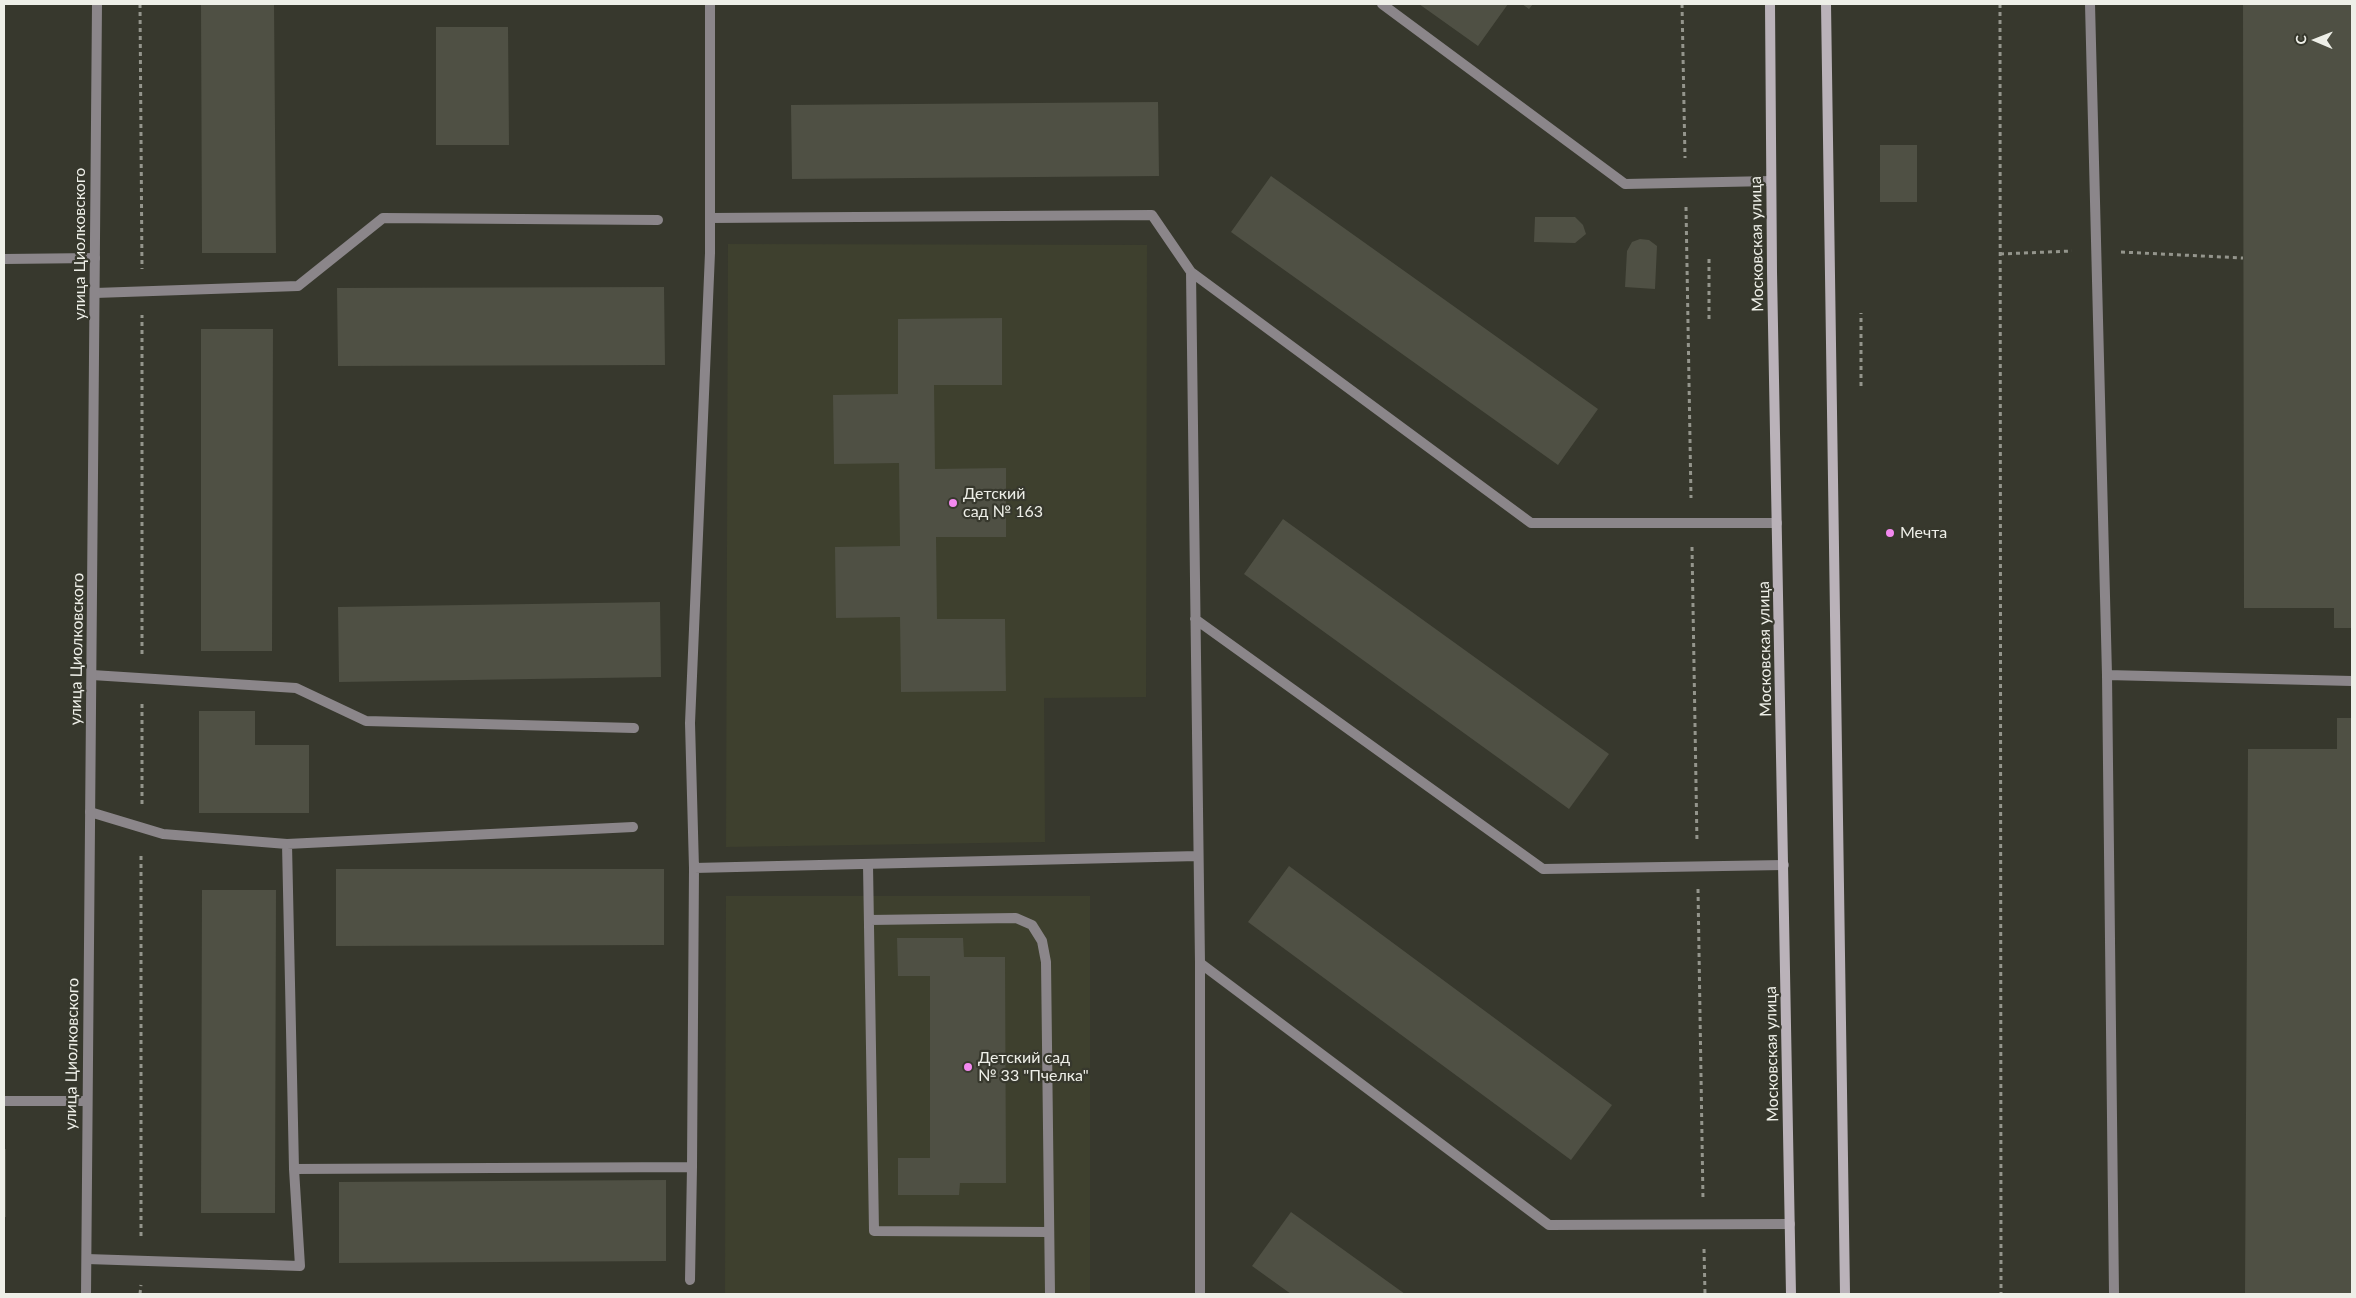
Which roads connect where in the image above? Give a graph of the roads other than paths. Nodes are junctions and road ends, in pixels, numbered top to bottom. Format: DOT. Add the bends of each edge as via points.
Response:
graph roads {
  1 [pos="97,4"];
  2 [pos="710,4"];
  3 [pos="1382,4"];
  4 [pos="1770,4"];
  5 [pos="1826,4"];
  6 [pos="2090,4"];
  7 [pos="1771,181"];
  8 [pos="710,218"];
  9 [pos="658,220"];
  10 [pos="4,258"];
  11 [pos="95,258"];
  12 [pos="1191,272"];
  13 [pos="95,293"];
  14 [pos="1777,522"];
  15 [pos="1195,619"];
  16 [pos="92,675"];
  17 [pos="2107,675"];
  18 [pos="2352,681"];
  19 [pos="634,728"];
  20 [pos="90,812"];
  21 [pos="633,826"];
  22 [pos="287,844"];
  23 [pos="1198,856"];
  24 [pos="868,865"];
  25 [pos="1784,865"];
  26 [pos="694,868"];
  27 [pos="869,920"];
  28 [pos="1200,963"];
  29 [pos="87,1101"];
  30 [pos="4,1102"];
  31 [pos="294,1168"];
  32 [pos="692,1168"];
  33 [pos="1790,1224"];
  34 [pos="1049,1232"];
  35 [pos="87,1259"];
  36 [pos="690,1280"];
  37 [pos="86,1294"];
  38 [pos="1050,1294"];
  39 [pos="1200,1294"];
  40 [pos="1791,1294"];
  41 [pos="1845,1294"];
  42 [pos="2114,1294"];
  1 -- 11 [label="street, улица Циолковского"];
  2 -- 8 [label="street"];
  3 -- 7 [label="street" via="1625,184"];
  4 -- 7 [label="main road, Московская улица"];
  5 -- 41 [label="main road"];
  6 -- 17 [label="street"];
  7 -- 14 [label="main road, Московская улица"];
  8 -- 12 [label="street" via="1152,215"];
  8 -- 26 [label="street" via="690,723"];
  9 -- 13 [label="street" via="383,218 298,286"];
  10 -- 11 [label="street"];
  11 -- 13 [label="street, улица Циолковского"];
  12 -- 14 [label="street" via="1531,523"];
  12 -- 15 [label="street"];
  13 -- 16 [label="street, улица Циолковского"];
  14 -- 25 [label="main road, Московская улица"];
  15 -- 23 [label="street"];
  15 -- 25 [label="street" via="1543,869"];
  16 -- 19 [label="street" via="296,688 366,721"];
  16 -- 20 [label="street, улица Циолковского"];
  17 -- 18 [label="street"];
  17 -- 42 [label="street"];
  20 -- 22 [label="street" via="163,834"];
  20 -- 29 [label="street, улица Циолковского"];
  21 -- 22 [label="street"];
  22 -- 31 [label="street"];
  23 -- 24 [label="street"];
  23 -- 28 [label="street"];
  24 -- 26 [label="street"];
  24 -- 27 [label="street"];
  25 -- 33 [label="main road, Московская улица"];
  26 -- 32 [label="street"];
  27 -- 34 [label="street" via="1016,918 1032,925 1042,941 1046,962"];
  27 -- 34 [label="street" via="874,1231"];
  28 -- 33 [label="street" via="1548,1225"];
  28 -- 39 [label="street"];
  29 -- 30 [label="street"];
  29 -- 35 [label="street, улица Циолковского"];
  31 -- 32 [label="street"];
  31 -- 35 [label="street" via="300,1266"];
  32 -- 36 [label="street"];
  33 -- 40 [label="main road, Московская улица"];
  34 -- 38 [label="street"];
  35 -- 37 [label="street, улица Циолковского"];
}
